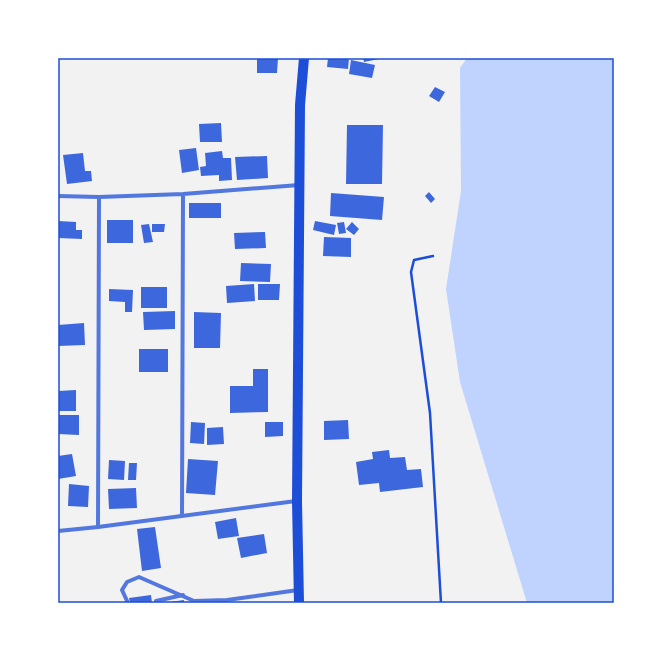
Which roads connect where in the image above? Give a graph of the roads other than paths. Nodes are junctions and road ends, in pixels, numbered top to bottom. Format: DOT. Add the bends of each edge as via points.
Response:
graph roads {
  1 [pos="304,58"];
  2 [pos="300,185"];
  3 [pos="183,194"];
  4 [pos="58,196"];
  5 [pos="99,197"];
  6 [pos="296,501"];
  7 [pos="182,516"];
  8 [pos="98,528"];
  9 [pos="58,531"];
  10 [pos="298,590"];
  11 [pos="184,595"];
  12 [pos="156,601"];
  13 [pos="128,603"];
  14 [pos="299,603"];
  1 -- 2 [label="main road" via="300,105"];
  2 -- 3 [label="street"];
  2 -- 6 [label="main road"];
  3 -- 5 [label="street"];
  3 -- 7 [label="street"];
  4 -- 5 [label="street"];
  5 -- 8 [label="street"];
  6 -- 7 [label="street"];
  6 -- 10 [label="main road"];
  7 -- 8 [label="street"];
  8 -- 9 [label="street"];
  10 -- 11 [label="street" via="227,600 194,601"];
  10 -- 14 [label="main road"];
  11 -- 12 [label="street"];
  11 -- 13 [label="street" via="139,577 127,582 122,590"];
}
